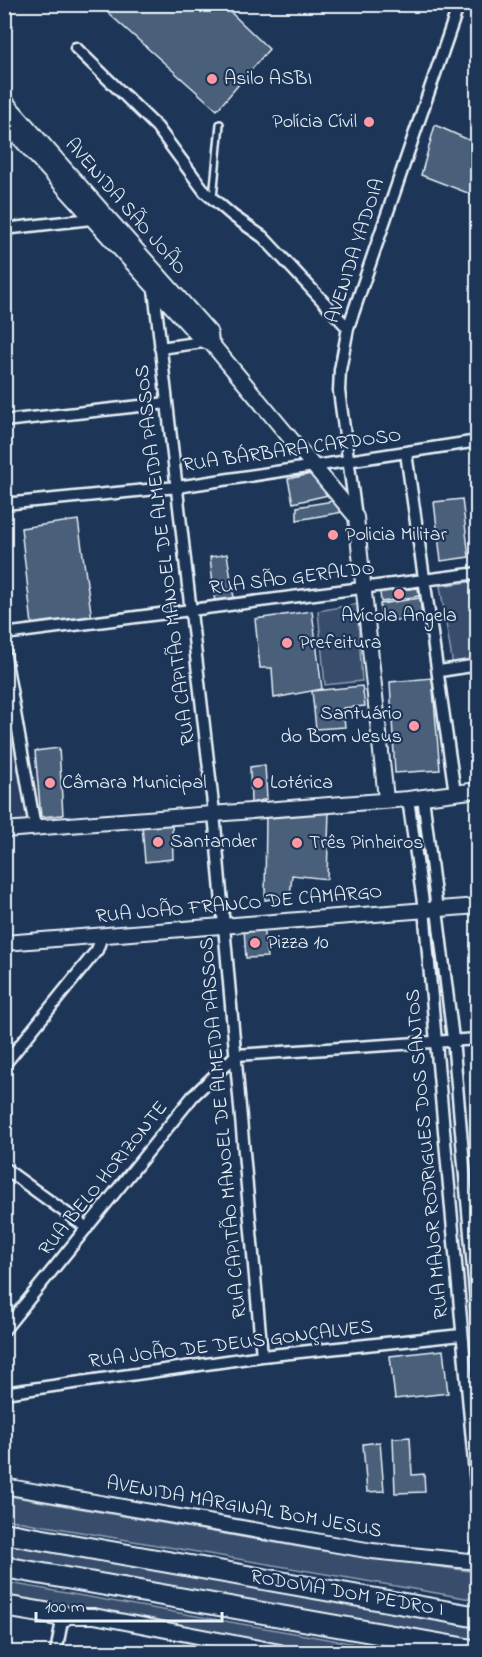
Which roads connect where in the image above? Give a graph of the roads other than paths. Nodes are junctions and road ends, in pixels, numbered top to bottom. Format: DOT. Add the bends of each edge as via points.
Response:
graph roads {
  1 [pos="459,4"];
  2 [pos="76,48"];
  3 [pos="4,100"];
  4 [pos="4,121"];
  5 [pos="220,123"];
  6 [pos="213,200"];
  7 [pos="97,215"];
  8 [pos="4,229"];
  9 [pos="154,289"];
  10 [pos="348,328"];
  11 [pos="207,338"];
  12 [pos="160,348"];
  13 [pos="167,404"];
  14 [pos="4,421"];
  15 [pos="477,441"];
  16 [pos="406,453"];
  17 [pos="346,459"];
  18 [pos="314,466"];
  19 [pos="177,487"];
  20 [pos="4,504"];
  21 [pos="356,517"];
  22 [pos="477,573"];
  23 [pos="426,580"];
  24 [pos="364,588"];
  25 [pos="191,611"];
  26 [pos="4,634"];
  27 [pos="4,650"];
  28 [pos="477,665"];
  29 [pos="440,671"];
  30 [pos="477,790"];
  31 [pos="455,793"];
  32 [pos="423,797"];
  33 [pos="386,799"];
  34 [pos="408,799"];
  35 [pos="214,813"];
  36 [pos="35,827"];
  37 [pos="4,830"];
  38 [pos="477,906"];
  39 [pos="430,909"];
  40 [pos="225,924"];
  41 [pos="102,936"];
  42 [pos="4,943"];
  43 [pos="453,1039"];
  44 [pos="477,1039"];
  45 [pos="436,1041"];
  46 [pos="236,1055"];
  47 [pos="4,1065"];
  48 [pos="4,1168"];
  49 [pos="87,1228"];
  50 [pos="477,1326"];
  51 [pos="4,1330"];
  52 [pos="461,1335"];
  53 [pos="262,1356"];
  54 [pos="4,1393"];
  55 [pos="473,1405"];
  56 [pos="4,1486"];
  57 [pos="477,1507"];
  58 [pos="4,1533"];
  59 [pos="477,1547"];
  60 [pos="476,1562"];
  61 [pos="4,1567"];
  62 [pos="4,1606"];
  63 [pos="477,1610"];
  64 [pos="445,1611"];
  65 [pos="63,1616"];
  66 [pos="477,1617"];
  67 [pos="477,1651"];
  68 [pos="56,1653"];
  69 [pos="280,1653"];
  1 -- 10 [label="street, AVENIDA YADOIA"];
  2 -- 6 [label="street" via="157,127"];
  3 -- 7 [label="street, AVENIDA SÃO JOÃO"];
  4 -- 7 [label="street, AVENIDA SÃO JOÃO"];
  5 -- 6 [label="lane"];
  6 -- 10 [label="street" via="263,237"];
  7 -- 8 [label="street"];
  7 -- 9 [label="street, AVENIDA SÃO JOÃO"];
  7 -- 11 [label="street, AVENIDA SÃO JOÃO"];
  9 -- 11 [label="street, AVENIDA SÃO JOÃO"];
  9 -- 12 [label="street, RUA CAPITÃO MANOEL DE ALMEIDA PASSOS"];
  10 -- 17 [label="street, AVENIDA YADOIA" via="339,391"];
  11 -- 12 [label="street"];
  11 -- 18 [label="street, AVENIDA SÃO JOÃO"];
  12 -- 13 [label="street, RUA CAPITÃO MANOEL DE ALMEIDA PASSOS"];
  13 -- 14 [label="street"];
  13 -- 19 [label="street, RUA CAPITÃO MANOEL DE ALMEIDA PASSOS"];
  15 -- 16 [label="street, RUA BÁRBARA CARDOSO"];
  16 -- 17 [label="street, RUA BÁRBARA CARDOSO"];
  16 -- 23 [label="street"];
  17 -- 18 [label="street, RUA BÁRBARA CARDOSO"];
  17 -- 21 [label="street, AVENIDA YADOIA"];
  18 -- 19 [label="street, RUA BÁRBARA CARDOSO"];
  18 -- 21 [label="street, AVENIDA SÃO JOÃO"];
  19 -- 20 [label="street, RUA BÁRBARA CARDOSO"];
  19 -- 25 [label="street, RUA CAPITÃO MANOEL DE ALMEIDA PASSOS"];
  21 -- 24 [label="street"];
  22 -- 23 [label="street, RUA SÃO GERALDO"];
  23 -- 24 [label="street, RUA SÃO GERALDO"];
  23 -- 29 [label="street"];
  24 -- 25 [label="street, RUA SÃO GERALDO"];
  24 -- 33 [label="street"];
  25 -- 26 [label="street, RUA SÃO GERALDO"];
  25 -- 35 [label="street, RUA CAPITÃO MANOEL DE ALMEIDA PASSOS"];
  27 -- 36 [label="street"];
  28 -- 29 [label="street"];
  29 -- 31 [label="street"];
  30 -- 31 [label="street"];
  31 -- 32 [label="street"];
  32 -- 34 [label="street"];
  32 -- 39 [label="street, RUA MAJOR RODRIGUES DOS SANTOS"];
  33 -- 34 [label="street"];
  33 -- 35 [label="street"];
  34 -- 39 [label="street, RUA MAJOR RODRIGUES DOS SANTOS"];
  35 -- 36 [label="street"];
  35 -- 40 [label="street, RUA CAPITÃO MANOEL DE ALMEIDA PASSOS"];
  36 -- 37 [label="street"];
  38 -- 39 [label="street, RUA JOÃO FRANCO DE CAMARGO"];
  39 -- 40 [label="street, RUA JOÃO FRANCO DE CAMARGO"];
  39 -- 43 [label="street, RUA MAJOR RODRIGUES DOS SANTOS"];
  39 -- 45 [label="street, RUA MAJOR RODRIGUES DOS SANTOS"];
  40 -- 41 [label="street, RUA JOÃO FRANCO DE CAMARGO"];
  40 -- 46 [label="street, RUA CAPITÃO MANOEL DE ALMEIDA PASSOS"];
  41 -- 42 [label="street, RUA JOÃO FRANCO DE CAMARGO"];
  41 -- 47 [label="street" via="97,950"];
  43 -- 44 [label="street"];
  43 -- 45 [label="street"];
  43 -- 50 [label="street, RUA MAJOR RODRIGUES DOS SANTOS"];
  45 -- 46 [label="street"];
  45 -- 52 [label="street, RUA MAJOR RODRIGUES DOS SANTOS"];
  46 -- 49 [label="street, RUA BELO HORIZONTE" via="193,1096"];
  46 -- 53 [label="street, RUA CAPITÃO MANOEL DE ALMEIDA PASSOS"];
  48 -- 49 [label="street"];
  49 -- 51 [label="street, RUA BELO HORIZONTE"];
  52 -- 53 [label="street, RUA JOÃO DE DEUS GONÇALVES"];
  52 -- 55 [label="street, RUA MAJOR RODRIGUES DOS SANTOS"];
  53 -- 54 [label="street, RUA JOÃO DE DEUS GONÇALVES"];
  55 -- 57 [label="street, RUA MAJOR RODRIGUES DOS SANTOS"];
  56 -- 60 [label="street, AVENIDA MARGINAL BOM JESUS" via="372,1551"];
  58 -- 64 [label="highway, RODOVIA DOM PEDRO I"];
  59 -- 60 [label="street"];
  61 -- 67 [label="highway, RODOVIA DOM PEDRO I"];
  62 -- 65 [label="highway"];
  63 -- 64 [label="highway"];
  64 -- 66 [label="highway, RODOVIA DOM PEDRO I"];
  65 -- 68 [label="street"];
  65 -- 69 [label="street" via="93,1616"];
}
